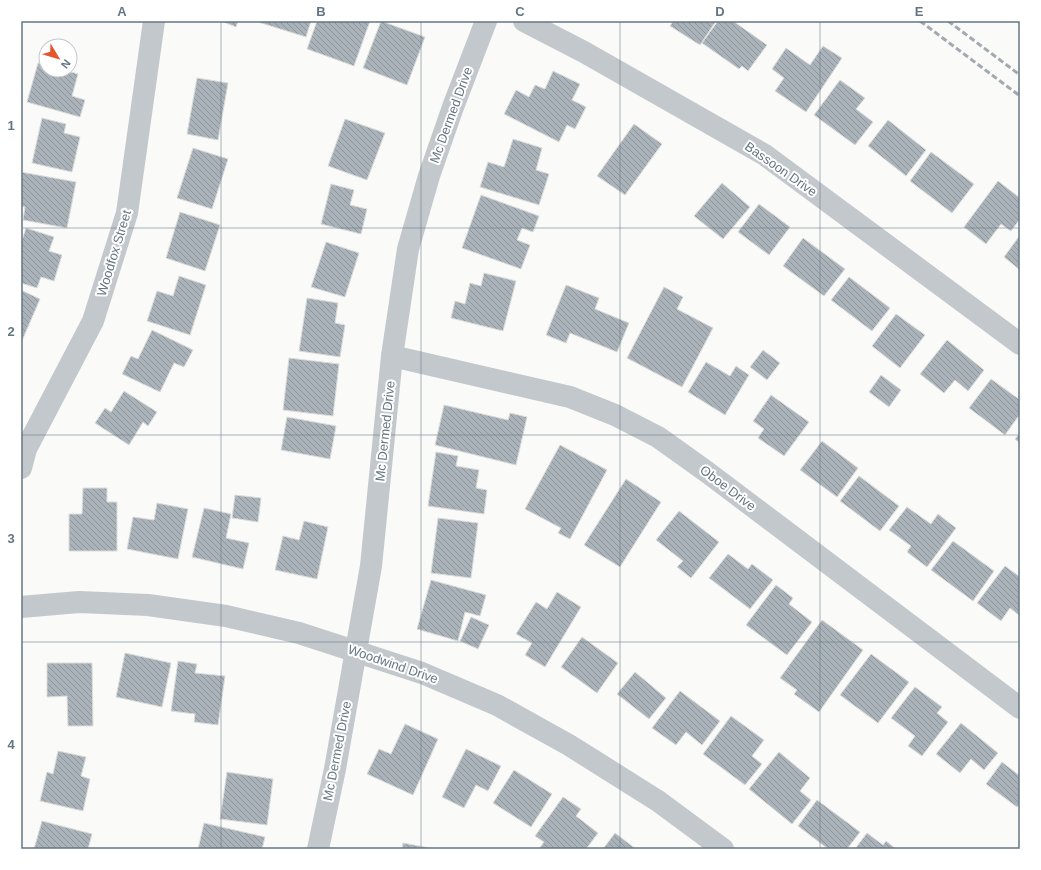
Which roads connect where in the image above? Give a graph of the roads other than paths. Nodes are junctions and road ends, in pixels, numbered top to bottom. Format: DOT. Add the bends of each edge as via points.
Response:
graph roads {
  1 [pos="154,21"];
  2 [pos="486,21"];
  3 [pos="524,21"];
  4 [pos="1020,344"];
  5 [pos="392,356"];
  6 [pos="21,468"];
  7 [pos="21,607"];
  8 [pos="356,650"];
  9 [pos="1020,708"];
  10 [pos="318,849"];
  11 [pos="722,849"];
  1 -- 6 [label="street, Woodfox Street" via="128,213 93,321 26,449"];
  2 -- 5 [label="street, Mc Dermed Drive" via="429,176 408,249"];
  3 -- 4 [label="street, Bassoon Drive" via="584,52 765,155"];
  5 -- 8 [label="street, Mc Dermed Drive" via="371,566"];
  5 -- 9 [label="street, Oboe Drive" via="570,397 615,415 658,437"];
  7 -- 8 [label="street, Woodwind Drive" via="79,602 148,605 233,618 299,633"];
  8 -- 10 [label="street, Mc Dermed Drive"];
  8 -- 11 [label="street, Woodwind Drive" via="422,673 497,705 570,745 658,801"];
}
